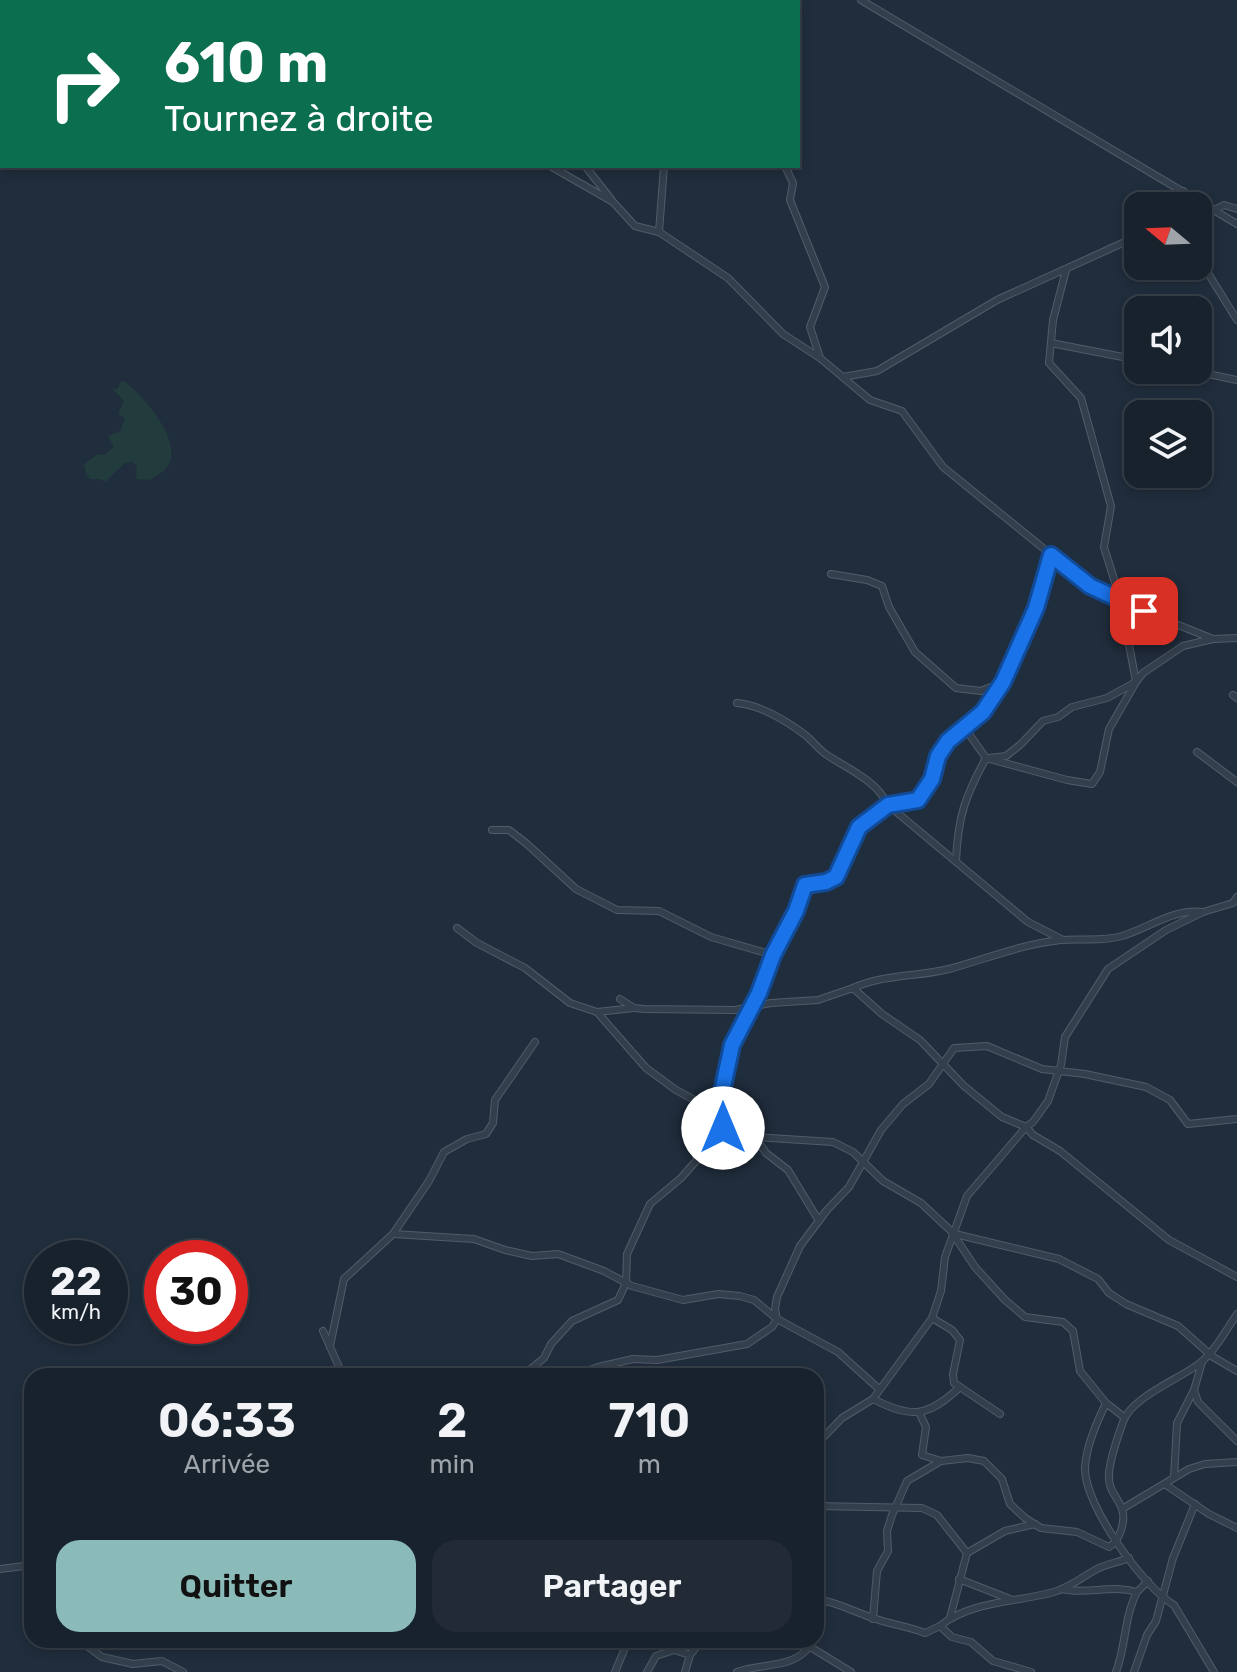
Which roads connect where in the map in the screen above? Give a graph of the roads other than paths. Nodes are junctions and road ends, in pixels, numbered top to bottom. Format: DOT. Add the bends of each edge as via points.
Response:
graph roads {
  1 [pos="861,0"];
  2 [pos="554,168"];
  3 [pos="587,168"];
  4 [pos="664,168"];
  5 [pos="786,168"];
  6 [pos="1183,191"];
  7 [pos="613,202"];
  8 [pos="1236,207"];
  9 [pos="1214,210"];
  10 [pos="1237,224"];
  11 [pos="659,232"];
  12 [pos="1124,243"];
  13 [pos="1066,270"];
  14 [pos="1212,280"];
  15 [pos="1237,320"];
  16 [pos="1051,343"];
  17 [pos="1124,357"];
  18 [pos="820,358"];
  19 [pos="1212,375"];
  20 [pos="843,377"];
  21 [pos="1237,380"];
  22 [pos="1051,555"];
  23 [pos="831,574"];
  24 [pos="1121,602"];
  25 [pos="1237,638"];
  26 [pos="1213,639"];
  27 [pos="1003,682"];
  28 [pos="1136,682"];
  29 [pos="737,703"];
  30 [pos="964,727"];
  31 [pos="1197,752"];
  32 [pos="986,758"];
  33 [pos="1237,782"];
  34 [pos="888,805"];
  35 [pos="492,830"];
  36 [pos="956,861"];
  37 [pos="1237,897"];
  38 [pos="1203,912"];
  39 [pos="457,928"];
  40 [pos="1063,940"];
  41 [pos="773,955"];
  42 [pos="853,988"];
  43 [pos="620,999"];
  44 [pos="634,1008"];
  45 [pos="749,1008"];
  46 [pos="597,1012"];
  47 [pos="535,1042"];
  48 [pos="943,1063"];
  49 [pos="1059,1072"];
  50 [pos="724,1116"];
  51 [pos="1237,1119"];
  52 [pos="1026,1127"];
  53 [pos="755,1137"];
  54 [pos="864,1161"];
  55 [pos="819,1221"];
  56 [pos="393,1234"];
  57 [pos="954,1234"];
  58 [pos="1237,1277"];
  59 [pos="626,1283"];
  60 [pos="1237,1314"];
  61 [pos="932,1318"];
  62 [pos="777,1319"];
  63 [pos="323,1331"];
  64 [pos="330,1346"];
  65 [pos="1209,1354"];
  66 [pos="1202,1362"];
  67 [pos="605,1365"];
  68 [pos="340,1368"];
  69 [pos="532,1368"];
  70 [pos="597,1368"];
  71 [pos="603,1368"];
  72 [pos="1237,1371"];
  73 [pos="960,1387"];
  74 [pos="879,1389"];
  75 [pos="1194,1390"];
  76 [pos="873,1399"];
  77 [pos="1106,1403"];
  78 [pos="919,1412"];
  79 [pos="1000,1414"];
  80 [pos="1124,1417"];
  81 [pos="824,1437"];
  82 [pos="1237,1441"];
  83 [pos="941,1461"];
  84 [pos="1237,1462"];
  85 [pos="1174,1477"];
  86 [pos="1166,1485"];
  87 [pos="1195,1504"];
  88 [pos="824,1506"];
  89 [pos="896,1508"];
  90 [pos="1122,1509"];
  91 [pos="1035,1524"];
  92 [pos="1237,1528"];
  93 [pos="1117,1539"];
  94 [pos="967,1553"];
  95 [pos="1129,1558"];
  96 [pos="24,1566"];
  97 [pos="0,1569"];
  98 [pos="959,1579"];
  99 [pos="1148,1581"];
  100 [pos="1060,1589"];
  101 [pos="1137,1592"];
  102 [pos="1163,1599"];
  103 [pos="1013,1600"];
  104 [pos="824,1601"];
  105 [pos="950,1618"];
  106 [pos="873,1619"];
  107 [pos="940,1626"];
  108 [pos="90,1648"];
  109 [pos="625,1648"];
  110 [pos="696,1648"];
  111 [pos="808,1648"];
  112 [pos="811,1648"];
  113 [pos="690,1655"];
  114 [pos="183,1672"];
  115 [pos="615,1672"];
  116 [pos="647,1672"];
  117 [pos="685,1672"];
  118 [pos="737,1672"];
  119 [pos="851,1672"];
  120 [pos="1031,1672"];
  121 [pos="1116,1672"];
  122 [pos="1134,1672"];
  123 [pos="1214,1672"];
  1 -- 6 [label="street"];
  2 -- 7 [label="street"];
  3 -- 7 [label="street"];
  4 -- 11 [label="street"];
  5 -- 18 [label="street" via="793,183 790,200 825,287 810,327"];
  6 -- 9 [label="street"];
  7 -- 11 [label="street" via="635,226"];
  8 -- 9 [label="street"];
  9 -- 10 [label="street"];
  11 -- 18 [label="street" via="728,278 783,334"];
  12 -- 13 [label="street"];
  13 -- 16 [label="street"];
  13 -- 20 [label="street" via="997,300 877,371"];
  14 -- 15 [label="street"];
  16 -- 17 [label="street"];
  16 -- 24 [label="street" via="1049,363 1081,398 1111,506 1104,547"];
  18 -- 20 [label="street"];
  19 -- 21 [label="street"];
  20 -- 22 [label="street" via="870,400 902,411 943,467"];
  22 -- 24 [label="street"];
  22 -- 27 [label="street" via="1036,608"];
  23 -- 27 [label="street" via="882,586 915,652 956,688 981,691"];
  24 -- 26 [label="street"];
  24 -- 28 [label="street"];
  25 -- 26 [label="street"];
  26 -- 28 [label="street" via="1183,646"];
  27 -- 30 [label="street" via="983,712"];
  28 -- 32 [label="street" via="1043,721 1006,756"];
  28 -- 32 [label="street" via="1109,729 1100,772 1092,784"];
  29 -- 34 [label="street" via="758,707 802,732 872,785"];
  30 -- 32 [label="street"];
  30 -- 34 [label="street" via="938,756 932,779 918,800"];
  31 -- 33 [label="street"];
  32 -- 36 [label="street" via="966,796"];
  34 -- 36 [label="street"];
  34 -- 41 [label="street" via="859,827 836,877 805,885"];
  35 -- 41 [label="street" via="509,830 576,889 617,910 659,911 711,937"];
  36 -- 40 [label="street" via="1028,922"];
  37 -- 38 [label="street"];
  38 -- 40 [label="street" via="1186,910 1108,939"];
  38 -- 49 [label="street" via="1108,969 1065,1037"];
  39 -- 46 [label="street" via="525,968 570,1003"];
  40 -- 42 [label="street"];
  41 -- 45 [label="street"];
  42 -- 45 [label="street" via="818,1000"];
  42 -- 48 [label="street"];
  43 -- 44 [label="street"];
  44 -- 45 [label="street"];
  44 -- 46 [label="street"];
  45 -- 50 [label="street" via="727,1064 720,1101"];
  46 -- 50 [label="street" via="646,1068"];
  47 -- 56 [label="street" via="495,1100 486,1134 444,1152"];
  48 -- 49 [label="street" via="954,1048 987,1046"];
  48 -- 52 [label="street" via="995,1112"];
  48 -- 54 [label="street" via="929,1084 886,1124"];
  49 -- 51 [label="street" via="1146,1087 1170,1100 1188,1124"];
  49 -- 52 [label="street" via="1048,1101"];
  50 -- 53 [label="street"];
  50 -- 59 [label="street" via="720,1134 706,1152 650,1204 627,1254"];
  52 -- 57 [label="street" via="971,1190"];
  52 -- 58 [label="street" via="1169,1240"];
  53 -- 54 [label="street" via="833,1142"];
  53 -- 55 [label="street" via="788,1170"];
  54 -- 55 [label="street"];
  54 -- 57 [label="street"];
  55 -- 62 [label="street" via="790,1266 775,1305"];
  56 -- 59 [label="street" via="474,1239 532,1256 558,1254"];
  56 -- 64 [label="street" via="344,1279"];
  57 -- 61 [label="street"];
  57 -- 65 [label="street" via="1059,1259 1098,1279 1126,1304 1178,1326"];
  57 -- 77 [label="street" via="975,1267 1025,1317 1063,1322 1073,1331 1080,1371"];
  59 -- 62 [label="street" via="683,1300 740,1296"];
  59 -- 69 [label="street" via="618,1300 572,1321"];
  60 -- 65 [label="street"];
  61 -- 73 [label="street" via="958,1335 953,1374"];
  61 -- 74 [label="street"];
  62 -- 67 [label="street" via="747,1344"];
  62 -- 74 [label="street" via="838,1352"];
  63 -- 64 [label="street"];
  64 -- 68 [label="street"];
  65 -- 66 [label="street"];
  65 -- 72 [label="street"];
  66 -- 75 [label="street"];
  66 -- 80 [label="street"];
  67 -- 70 [label="street"];
  67 -- 71 [label="street"];
  73 -- 78 [label="street" via="941,1405"];
  73 -- 79 [label="street"];
  74 -- 76 [label="street"];
  75 -- 82 [label="street" via="1198,1402"];
  75 -- 85 [label="street" via="1177,1423"];
  76 -- 78 [label="street" via="894,1410"];
  76 -- 81 [label="street"];
  77 -- 80 [label="street"];
  77 -- 93 [label="street" via="1085,1469 1098,1513"];
  78 -- 83 [label="street" via="926,1427 922,1455"];
  80 -- 90 [label="street" via="1108,1477"];
  83 -- 89 [label="street" via="907,1481"];
  83 -- 91 [label="street" via="968,1458 990,1465 1002,1479 1010,1504"];
  84 -- 85 [label="street" via="1205,1464"];
  85 -- 86 [label="street"];
  86 -- 87 [label="street"];
  86 -- 90 [label="street"];
  87 -- 92 [label="street"];
  87 -- 102 [label="street"];
  88 -- 89 [label="street"];
  89 -- 94 [label="street" via="931,1510"];
  89 -- 106 [label="street" via="887,1531 888,1551 877,1571"];
  90 -- 93 [label="street"];
  91 -- 93 [label="street" via="1077,1532 1109,1547"];
  91 -- 94 [label="street" via="1005,1531"];
  93 -- 95 [label="street"];
  94 -- 98 [label="street"];
  95 -- 99 [label="street"];
  95 -- 100 [label="street"];
  96 -- 97 [label="street"];
  98 -- 103 [label="street"];
  98 -- 105 [label="street"];
  99 -- 101 [label="street"];
  99 -- 102 [label="street"];
  100 -- 101 [label="street"];
  100 -- 103 [label="street"];
  101 -- 121 [label="street"];
  102 -- 122 [label="street"];
  102 -- 123 [label="street" via="1174,1605"];
  103 -- 105 [label="street"];
  104 -- 106 [label="street"];
  105 -- 107 [label="street"];
  106 -- 107 [label="street" via="925,1633"];
  107 -- 120 [label="street" via="993,1661"];
  108 -- 114 [label="street" via="102,1657 133,1664 162,1661"];
  109 -- 115 [label="street"];
  110 -- 113 [label="street"];
  111 -- 118 [label="street" via="791,1660"];
  112 -- 119 [label="street"];
  113 -- 116 [label="street" via="674,1650 656,1656"];
  113 -- 117 [label="street"];
}
